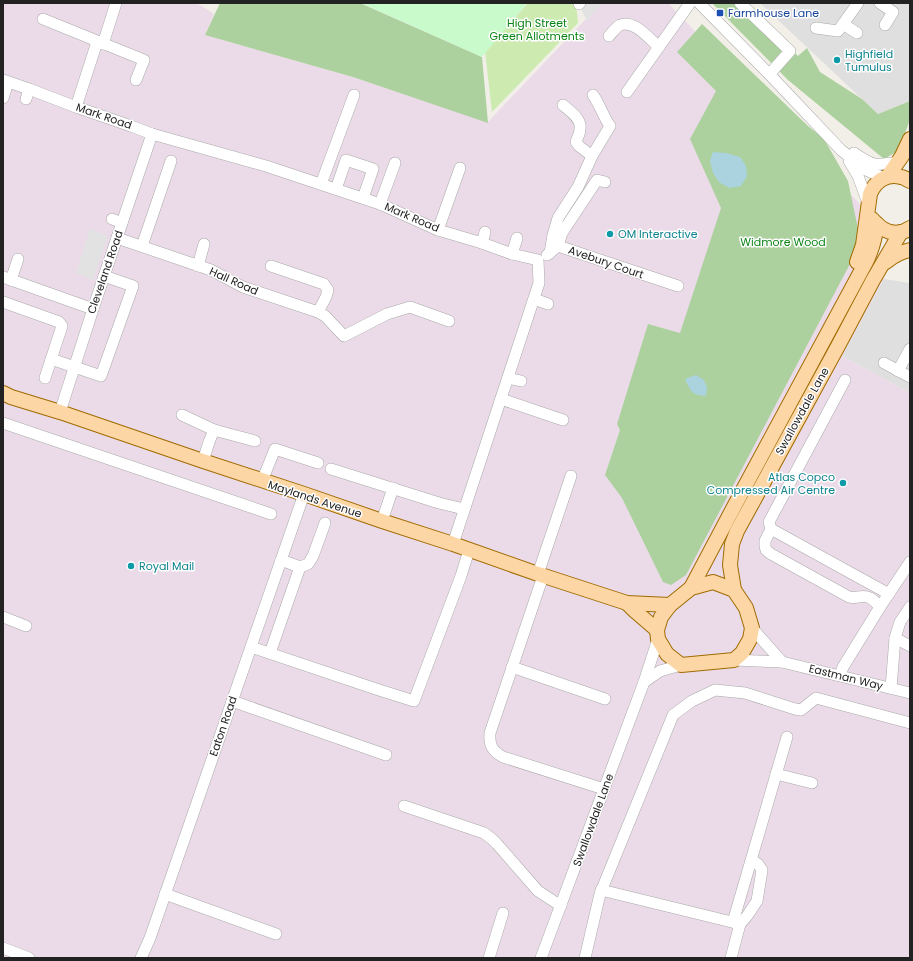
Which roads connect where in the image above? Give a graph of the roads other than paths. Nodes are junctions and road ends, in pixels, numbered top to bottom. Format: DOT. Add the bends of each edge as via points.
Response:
graph roads {
  1 [pos="116,3"];
  2 [pos="690,3"];
  3 [pos="699,3"];
  4 [pos="740,3"];
  5 [pos="858,3"];
  6 [pos="880,3"];
  7 [pos="43,20"];
  8 [pos="843,24"];
  9 [pos="885,25"];
  10 [pos="816,28"];
  11 [pos="857,33"];
  12 [pos="609,36"];
  13 [pos="100,43"];
  14 [pos="659,47"];
  15 [pos="770,75"];
  16 [pos="136,80"];
  17 [pos="6,81"];
  18 [pos="627,92"];
  19 [pos="354,95"];
  20 [pos="593,95"];
  21 [pos="3,98"];
  22 [pos="563,105"];
  23 [pos="76,107"];
  24 [pos="820,127"];
  25 [pos="152,134"];
  26 [pos="910,140"];
  27 [pos="841,150"];
  28 [pos="592,156"];
  29 [pos="171,161"];
  30 [pos="898,162"];
  31 [pos="395,163"];
  32 [pos="460,168"];
  33 [pos="910,176"];
  34 [pos="886,177"];
  35 [pos="910,181"];
  36 [pos="605,182"];
  37 [pos="321,184"];
  38 [pos="336,189"];
  39 [pos="363,198"];
  40 [pos="380,204"];
  41 [pos="868,207"];
  42 [pos="877,224"];
  43 [pos="438,230"];
  44 [pos="906,232"];
  45 [pos="117,238"];
  46 [pos="517,238"];
  47 [pos="204,244"];
  48 [pos="142,246"];
  49 [pos="554,250"];
  50 [pos="907,251"];
  51 [pos="512,254"];
  52 [pos="18,259"];
  53 [pos="538,260"];
  54 [pos="198,266"];
  55 [pos="271,266"];
  56 [pos="102,274"];
  57 [pos="7,279"];
  58 [pos="873,280"];
  59 [pos="678,286"];
  60 [pos="534,299"];
  61 [pos="3,302"];
  62 [pos="548,304"];
  63 [pos="92,309"];
  64 [pos="318,312"];
  65 [pos="449,322"];
  66 [pos="827,334"];
  67 [pos="910,349"];
  68 [pos="51,359"];
  69 [pos="884,363"];
  70 [pos="74,366"];
  71 [pos="898,371"];
  72 [pos="45,378"];
  73 [pos="508,378"];
  74 [pos="910,378"];
  75 [pos="845,380"];
  76 [pos="521,381"];
  77 [pos="3,393"];
  78 [pos="500,399"];
  79 [pos="60,412"];
  80 [pos="182,415"];
  81 [pos="563,420"];
  82 [pos="3,423"];
  83 [pos="214,430"];
  84 [pos="255,441"];
  85 [pos="203,462"];
  86 [pos="318,463"];
  87 [pos="331,469"];
  88 [pos="571,476"];
  89 [pos="262,481"];
  90 [pos="393,488"];
  91 [pos="304,494"];
  92 [pos="464,509"];
  93 [pos="271,514"];
  94 [pos="382,521"];
  95 [pos="324,523"];
  96 [pos="771,529"];
  97 [pos="453,544"];
  98 [pos="469,550"];
  99 [pos="281,560"];
  100 [pos="910,562"];
  101 [pos="300,567"];
  102 [pos="540,575"];
  103 [pos="690,588"];
  104 [pos="734,590"];
  105 [pos="889,594"];
  106 [pos="627,602"];
  107 [pos="670,605"];
  108 [pos="880,607"];
  109 [pos="910,607"];
  110 [pos="3,617"];
  111 [pos="26,626"];
  112 [pos="752,628"];
  113 [pos="657,634"];
  114 [pos="895,638"];
  115 [pos="910,646"];
  116 [pos="251,647"];
  117 [pos="270,653"];
  118 [pos="734,660"];
  119 [pos="782,662"];
  120 [pos="681,665"];
  121 [pos="512,667"];
  122 [pos="840,676"];
  123 [pos="644,682"];
  124 [pos="891,688"];
  125 [pos="910,693"];
  126 [pos="606,699"];
  127 [pos="232,701"];
  128 [pos="910,723"];
  129 [pos="787,737"];
  130 [pos="386,755"];
  131 [pos="776,774"];
  132 [pos="812,783"];
  133 [pos="604,789"];
  134 [pos="404,806"];
  135 [pos="752,860"];
  136 [pos="601,890"];
  137 [pos="165,894"];
  138 [pos="561,906"];
  139 [pos="503,913"];
  140 [pos="736,923"];
  141 [pos="276,934"];
  142 [pos="3,948"];
  143 [pos="29,958"];
  144 [pos="141,958"];
  145 [pos="489,958"];
  146 [pos="541,958"];
  147 [pos="585,958"];
  148 [pos="731,958"];
  1 -- 13 [label="street"];
  2 -- 14 [label="street"];
  3 -- 15 [label="street"];
  4 -- 15 [label="street" via="790,51"];
  5 -- 8 [label="street"];
  6 -- 9 [label="street" via="893,12"];
  7 -- 13 [label="street"];
  8 -- 10 [label="street" via="838,31"];
  8 -- 11 [label="street"];
  12 -- 14 [label="street" via="620,25 630,23"];
  13 -- 16 [label="street" via="144,60"];
  13 -- 23 [label="street"];
  14 -- 18 [label="street"];
  15 -- 24 [label="street"];
  17 -- 21 [label="street"];
  17 -- 23 [label="street, Mark Road" via="28,94"];
  19 -- 37 [label="street"];
  20 -- 28 [label="street" via="610,126"];
  22 -- 28 [label="street" via="579,121 580,129 576,142"];
  23 -- 25 [label="street, Mark Road"];
  24 -- 27 [label="street"];
  24 -- 30 [label="street" via="866,161 879,165"];
  25 -- 37 [label="street, Mark Road"];
  25 -- 45 [label="street, Cleveland Road" via="117,221"];
  26 -- 30 [label="main road, Swallowdale Lane"];
  27 -- 34 [label="street" via="866,170"];
  27 -- 41 [label="street" via="858,176"];
  28 -- 49 [label="street" via="578,187 558,218 553,235"];
  29 -- 48 [label="street"];
  30 -- 34 [label="main road, Swallowdale Lane"];
  31 -- 40 [label="street"];
  32 -- 43 [label="street"];
  33 -- 35 [label="main road"];
  34 -- 35 [label="main road" via="901,177"];
  34 -- 41 [label="main road, Swallowdale Lane" via="872,188"];
  36 -- 49 [label="street" via="597,180 562,233"];
  37 -- 38 [label="street, Mark Road"];
  38 -- 39 [label="street, Mark Road"];
  38 -- 39 [label="street" via="346,160 373,170"];
  39 -- 40 [label="street, Mark Road"];
  40 -- 43 [label="street, Mark Road"];
  41 -- 42 [label="main road" via="871,218"];
  41 -- 66 [label="main road, Swallowdale Lane" via="863,245"];
  42 -- 44 [label="main road" via="890,232"];
  42 -- 66 [label="main road, Swallowdale Lane" via="871,252"];
  43 -- 51 [label="street, Mark Road" via="484,238"];
  44 -- 58 [label="main road, Swallowdale Lane"];
  45 -- 48 [label="street, Hall Road"];
  45 -- 56 [label="street, Cleveland Road"];
  46 -- 51 [label="street"];
  47 -- 54 [label="street"];
  48 -- 54 [label="street, Hall Road"];
  49 -- 53 [label="street"];
  49 -- 59 [label="street, Avebury Court"];
  50 -- 58 [label="main road, Swallowdale Lane" via="897,254 884,264"];
  51 -- 53 [label="street, Mark Road"];
  52 -- 57 [label="street"];
  53 -- 60 [label="street" via="539,283"];
  54 -- 64 [label="street, Hall Road" via="242,287"];
  55 -- 64 [label="street" via="324,284 328,290"];
  56 -- 63 [label="street, Cleveland Road"];
  56 -- 70 [label="street" via="133,286 101,376"];
  57 -- 63 [label="street"];
  58 -- 104 [label="main road, Swallowdale Lane" via="737,531 732,544 730,565"];
  60 -- 62 [label="street"];
  60 -- 73 [label="street"];
  61 -- 68 [label="street" via="60,322 62,326"];
  63 -- 70 [label="street, Cleveland Road"];
  64 -- 65 [label="street, Hall Road" via="344,336 387,314 410,306"];
  66 -- 103 [label="main road, Swallowdale Lane"];
  67 -- 71 [label="street"];
  68 -- 70 [label="street"];
  68 -- 72 [label="street"];
  69 -- 71 [label="street"];
  70 -- 79 [label="street, Cleveland Road"];
  71 -- 74 [label="street"];
  73 -- 76 [label="street"];
  73 -- 78 [label="street"];
  75 -- 96 [label="street" via="769,522"];
  77 -- 79 [label="main road, Maylands Avenue"];
  78 -- 81 [label="street"];
  78 -- 92 [label="street"];
  79 -- 85 [label="main road, Maylands Avenue"];
  80 -- 83 [label="street"];
  82 -- 93 [label="street"];
  83 -- 84 [label="street"];
  83 -- 85 [label="street"];
  85 -- 89 [label="main road, Maylands Avenue"];
  86 -- 89 [label="street" via="275,449"];
  87 -- 90 [label="street"];
  88 -- 102 [label="street"];
  89 -- 91 [label="main road, Maylands Avenue"];
  90 -- 92 [label="street"];
  90 -- 94 [label="street"];
  91 -- 94 [label="main road, Maylands Avenue"];
  91 -- 99 [label="street, Eaton Road"];
  92 -- 97 [label="street"];
  94 -- 97 [label="main road, Maylands Avenue"];
  95 -- 101 [label="street" via="313,556 308,564"];
  96 -- 105 [label="street"];
  96 -- 108 [label="street" via="765,541 768,552 849,597 869,597"];
  97 -- 98 [label="main road, Maylands Avenue"];
  98 -- 102 [label="main road, Maylands Avenue"];
  98 -- 117 [label="street" via="414,701"];
  99 -- 101 [label="street"];
  99 -- 116 [label="street, Eaton Road"];
  100 -- 105 [label="street"];
  101 -- 117 [label="street"];
  102 -- 106 [label="main road, Maylands Avenue"];
  102 -- 121 [label="street"];
  103 -- 104 [label="main road" via="713,582"];
  103 -- 107 [label="main road"];
  104 -- 112 [label="main road" via="746,608"];
  105 -- 108 [label="street"];
  106 -- 107 [label="main road, Maylands Avenue"];
  106 -- 113 [label="main road, Maylands Avenue"];
  107 -- 113 [label="main road" via="661,617"];
  108 -- 122 [label="street"];
  109 -- 114 [label="street" via="900,622"];
  110 -- 111 [label="street"];
  112 -- 118 [label="main road" via="750,639 742,653"];
  112 -- 119 [label="street"];
  113 -- 120 [label="main road" via="667,654"];
  113 -- 123 [label="street, Swallowdale Lane"];
  114 -- 115 [label="street"];
  114 -- 124 [label="street"];
  116 -- 117 [label="street"];
  116 -- 127 [label="street, Eaton Road"];
  118 -- 119 [label="street, Eastman Way"];
  118 -- 120 [label="main road"];
  119 -- 122 [label="street, Eastman Way"];
  120 -- 123 [label="street" via="660,671"];
  121 -- 126 [label="street"];
  121 -- 133 [label="street" via="490,733 489,741 492,748 503,757"];
  122 -- 124 [label="street, Eastman Way"];
  123 -- 133 [label="street, Swallowdale Lane"];
  124 -- 125 [label="street, Eastman Way"];
  127 -- 130 [label="street"];
  127 -- 137 [label="street, Eaton Road"];
  128 -- 136 [label="street" via="816,698 801,710 745,693 715,690 692,702 673,715"];
  129 -- 131 [label="street"];
  131 -- 132 [label="street"];
  131 -- 135 [label="street"];
  133 -- 138 [label="street, Swallowdale Lane"];
  134 -- 138 [label="street" via="484,833 497,844 538,891"];
  135 -- 140 [label="street"];
  135 -- 140 [label="street" via="762,870 757,901 747,916"];
  136 -- 140 [label="street"];
  136 -- 147 [label="street"];
  137 -- 141 [label="street"];
  137 -- 144 [label="street, Eaton Road"];
  138 -- 146 [label="street, Swallowdale Lane"];
  139 -- 145 [label="street"];
  140 -- 148 [label="street"];
  142 -- 143 [label="street"];
}
